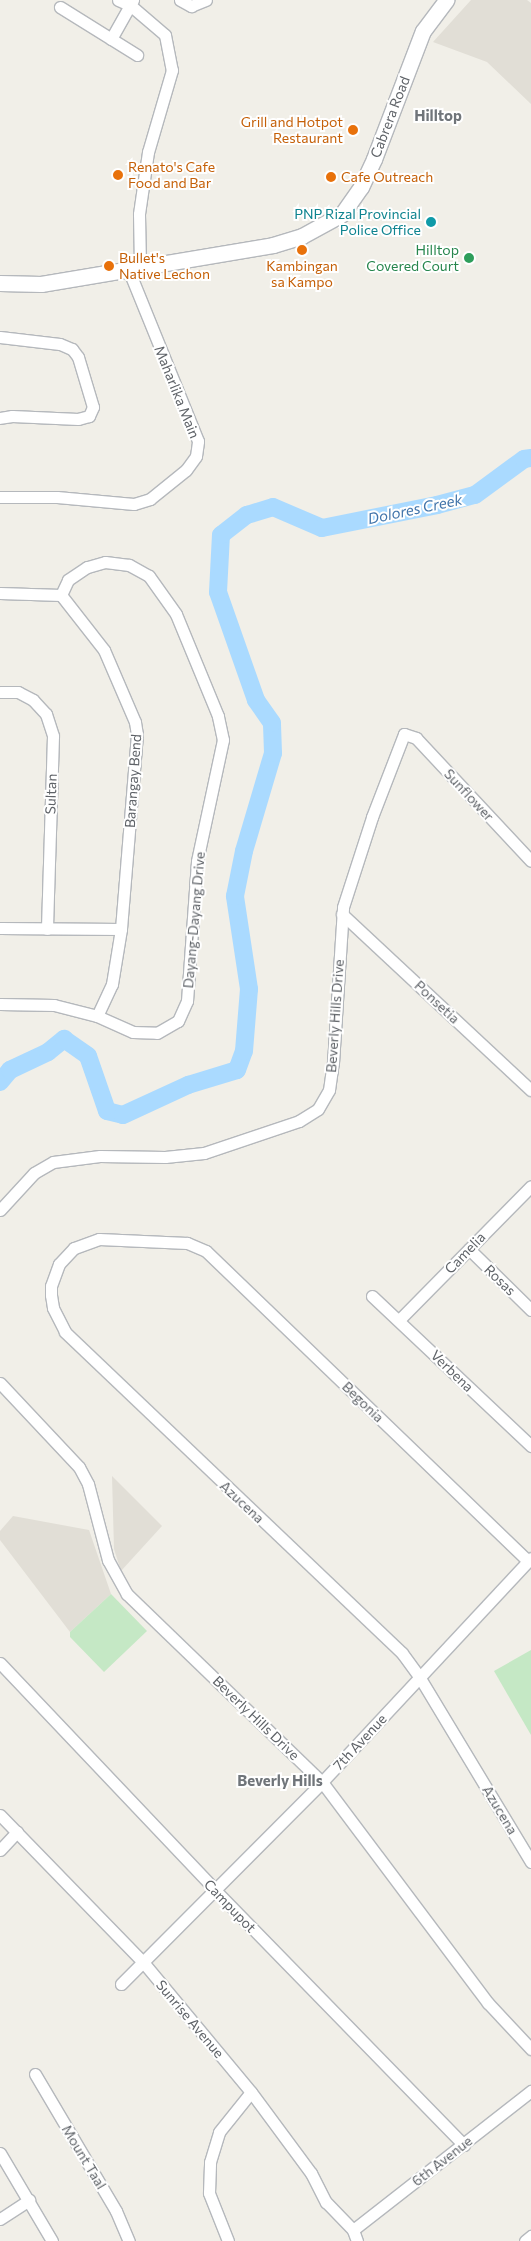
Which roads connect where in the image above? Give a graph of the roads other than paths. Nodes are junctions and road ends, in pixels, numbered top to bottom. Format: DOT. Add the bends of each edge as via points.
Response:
graph roads {
  1 [pos="118,0"];
  2 [pos="180,0"];
  3 [pos="206,0"];
  4 [pos="446,0"];
  5 [pos="132,3"];
  6 [pos="60,7"];
  7 [pos="111,38"];
  8 [pos="137,55"];
  9 [pos="134,268"];
  10 [pos="0,283"];
  11 [pos="0,337"];
  12 [pos="0,418"];
  13 [pos="0,497"];
  14 [pos="0,593"];
  15 [pos="61,595"];
  16 [pos="0,692"];
  17 [pos="404,734"];
  18 [pos="531,861"];
  19 [pos="342,914"];
  20 [pos="0,928"];
  21 [pos="46,928"];
  22 [pos="120,929"];
  23 [pos="0,1004"];
  24 [pos="97,1016"];
  25 [pos="531,1090"];
  26 [pos="531,1186"];
  27 [pos="0,1210"];
  28 [pos="196,1246"];
  29 [pos="469,1249"];
  30 [pos="372,1296"];
  31 [pos="531,1310"];
  32 [pos="399,1320"];
  33 [pos="0,1383"];
  34 [pos="531,1446"];
  35 [pos="529,1560"];
  36 [pos="0,1663"];
  37 [pos="420,1678"];
  38 [pos="322,1782"];
  39 [pos="0,1815"];
  40 [pos="17,1832"];
  41 [pos="0,1850"];
  42 [pos="531,1862"];
  43 [pos="216,1891"];
  44 [pos="143,1962"];
  45 [pos="121,1984"];
  46 [pos="531,2049"];
  47 [pos="35,2074"];
  48 [pos="531,2091"];
  49 [pos="251,2092"];
  50 [pos="464,2145"];
  51 [pos="0,2153"];
  52 [pos="29,2200"];
  53 [pos="0,2219"];
  54 [pos="353,2230"];
  55 [pos="531,2236"];
  56 [pos="52,2241"];
  57 [pos="129,2241"];
  58 [pos="228,2241"];
  59 [pos="357,2241"];
  60 [pos="525,2241"];
  1 -- 5 [label="street"];
  2 -- 3 [label="street" via="191,6"];
  4 -- 9 [label="main road, Cabrera Road" via="423,31 374,159 361,187 342,214 302,236 273,245"];
  5 -- 7 [label="street"];
  5 -- 9 [label="street" via="165,35 172,70 148,152"];
  6 -- 7 [label="street"];
  7 -- 8 [label="street"];
  9 -- 10 [label="main road, Cabrera Road" via="41,284"];
  9 -- 13 [label="street, Maharlika Main" via="198,441 196,456 186,470 150,499 134,504 57,497"];
  11 -- 12 [label="street" via="60,344 72,349 78,357 93,406 89,416 78,419"];
  14 -- 15 [label="street"];
  15 -- 22 [label="street, Barangay Bend" via="104,650 135,722 137,734"];
  15 -- 24 [label="street, Dayang-Dayang Drive" via="68,580 87,567 106,562 129,566 149,576 176,614 218,716 223,740 198,861 187,1001 178,1021 158,1033 133,1032"];
  16 -- 21 [label="street, Sultan" via="18,692 33,700 46,714 52,736"];
  17 -- 18 [label="street, Sunflower" via="416,738"];
  17 -- 19 [label="street, Beverly Hills Drive" via="372,817"];
  19 -- 25 [label="street, Ponsetia"];
  19 -- 27 [label="street, Beverly Hills Drive" via="333,1063 329,1090 318,1109 299,1121 204,1153 165,1157 100,1156 53,1162 34,1173"];
  20 -- 21 [label="street"];
  21 -- 22 [label="street"];
  22 -- 24 [label="street, Barangay Bend" via="112,984"];
  23 -- 24 [label="street, Dayang-Dayang Drive" via="54,1005"];
  26 -- 29 [label="street, Camelia"];
  28 -- 35 [label="street, Begonia" via="272,1313"];
  28 -- 37 [label="street, Azucena" via="116,1238 84,1243 74,1248 59,1264 51,1286 58,1319 78,1347 402,1653"];
  29 -- 31 [label="street, Rosas"];
  29 -- 32 [label="street, Camelia"];
  30 -- 32 [label="street, Verbena"];
  32 -- 34 [label="street, Verbena"];
  33 -- 38 [label="street, Beverly Hills Drive" via="79,1467 88,1484 108,1560 127,1594"];
  35 -- 37 [label="street, 7th Avenue"];
  36 -- 43 [label="street, Campupot"];
  37 -- 38 [label="street, 7th Avenue"];
  37 -- 42 [label="street, Azucena"];
  38 -- 43 [label="street, 7th Avenue"];
  38 -- 46 [label="street, Beverly Hills Drive" via="488,2003"];
  39 -- 40 [label="street, Sunrise Avenue"];
  40 -- 41 [label="street"];
  40 -- 44 [label="street, Sunrise Avenue"];
  43 -- 44 [label="street, 7th Avenue"];
  43 -- 50 [label="street, Campupot"];
  44 -- 45 [label="street, 7th Avenue"];
  44 -- 49 [label="street, Sunrise Avenue"];
  47 -- 57 [label="street, Mount Taal" via="116,2211"];
  48 -- 50 [label="street, 6th Avenue"];
  49 -- 54 [label="street, Sunrise Avenue" via="311,2173 326,2202"];
  49 -- 58 [label="street" via="219,2132 210,2162 209,2193"];
  50 -- 54 [label="street, 6th Avenue"];
  51 -- 52 [label="street"];
  52 -- 53 [label="street"];
  52 -- 56 [label="street"];
  54 -- 59 [label="street, Sunrise Avenue"];
  55 -- 60 [label="street"];
}
